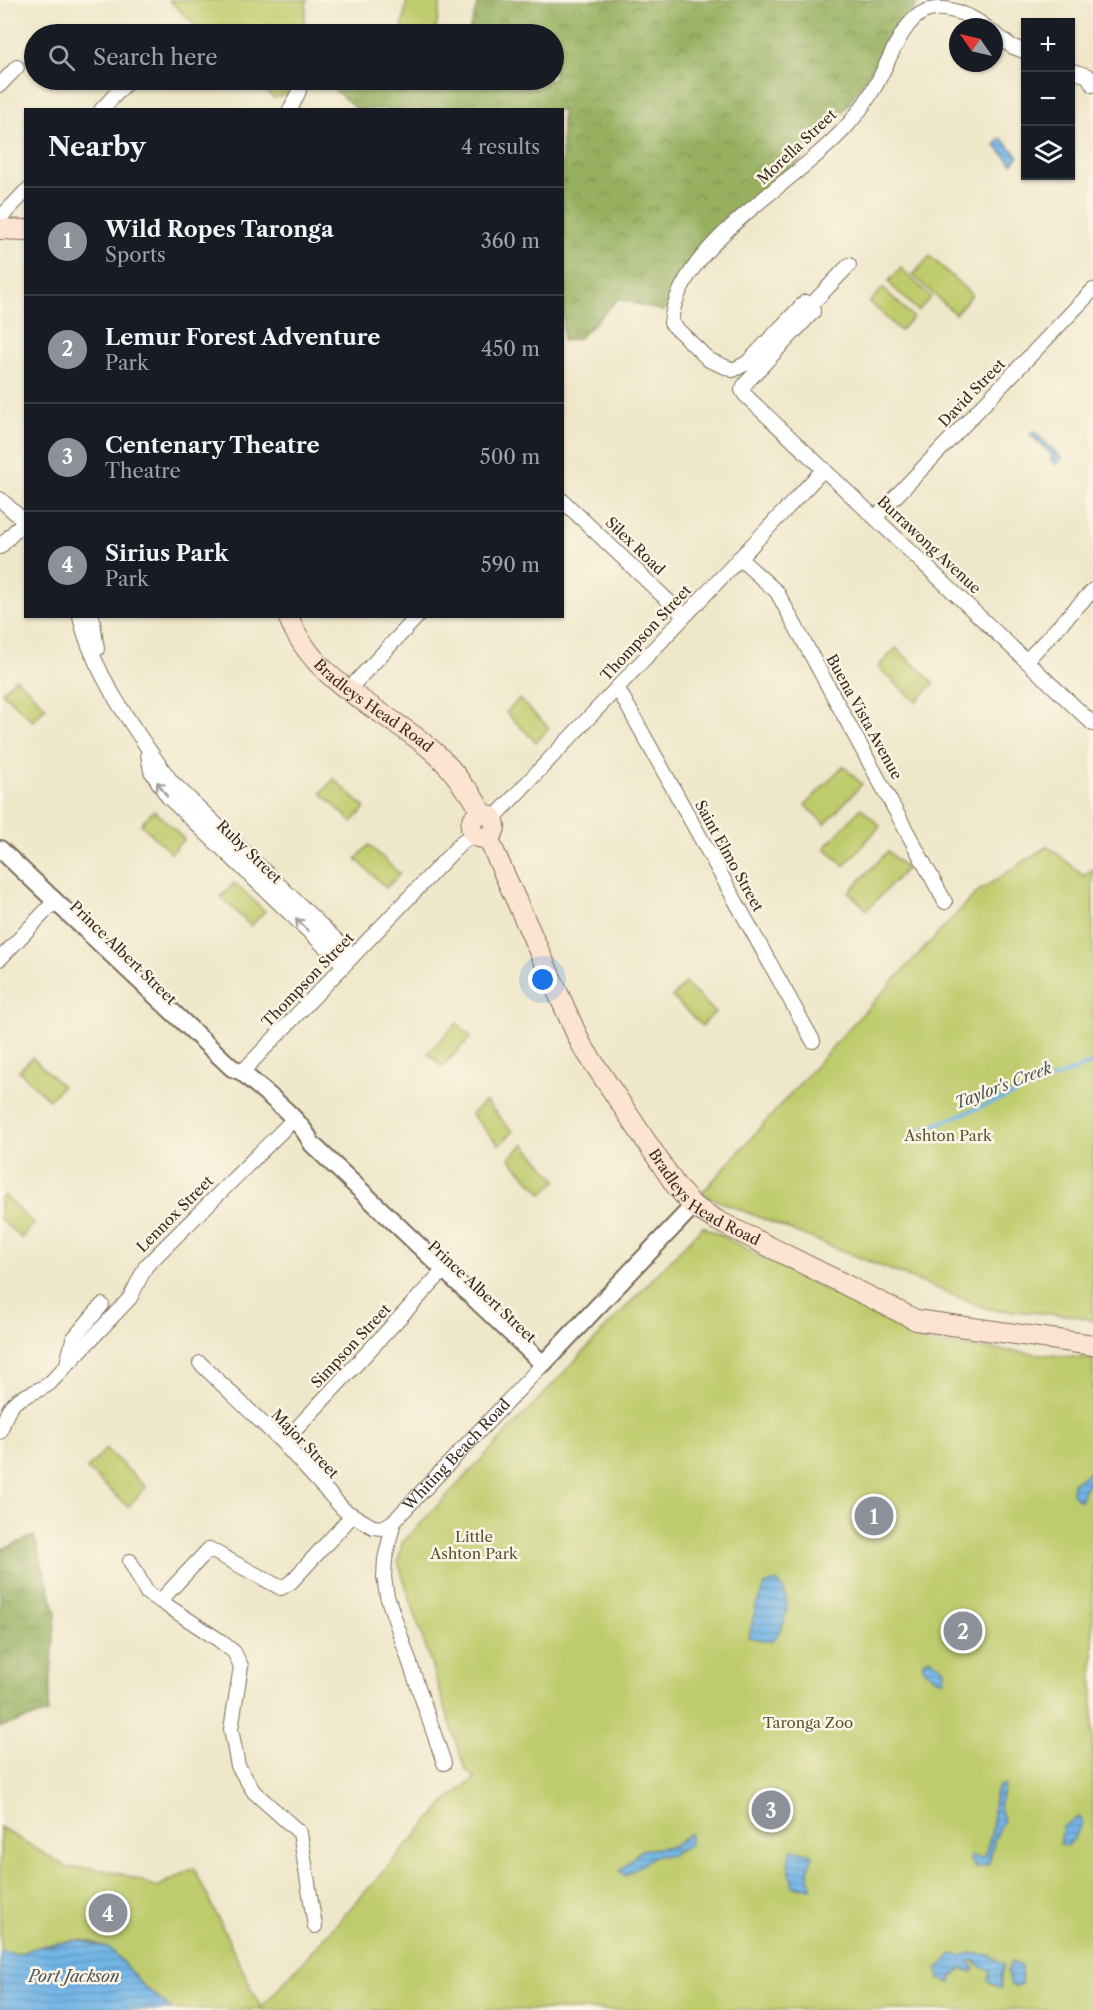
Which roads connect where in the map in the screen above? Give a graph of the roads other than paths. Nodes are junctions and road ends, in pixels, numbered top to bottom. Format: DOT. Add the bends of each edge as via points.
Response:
graph roads {
  1 [pos="972,18"];
  2 [pos="1003,40"];
  3 [pos="1021,50"];
  4 [pos="17,67"];
  5 [pos="1075,71"];
  6 [pos="0,85"];
  7 [pos="1093,85"];
  8 [pos="120,90"];
  9 [pos="299,91"];
  10 [pos="103,108"];
  11 [pos="291,108"];
  12 [pos="24,193"];
  13 [pos="0,218"];
  14 [pos="0,229"];
  15 [pos="24,230"];
  16 [pos="849,265"];
  17 [pos="1093,291"];
  18 [pos="812,304"];
  19 [pos="824,470"];
  20 [pos="0,499"];
  21 [pos="564,502"];
  22 [pos="876,517"];
  23 [pos="24,519"];
  24 [pos="24,521"];
  25 [pos="0,547"];
  26 [pos="739,558"];
  27 [pos="1093,590"];
  28 [pos="684,616"];
  29 [pos="81,618"];
  30 [pos="92,618"];
  31 [pos="289,618"];
  32 [pos="416,618"];
  33 [pos="1027,660"];
  34 [pos="99,666"];
  35 [pos="617,687"];
  36 [pos="347,691"];
  37 [pos="1093,724"];
  38 [pos="482,825"];
  39 [pos="0,836"];
  40 [pos="0,849"];
  41 [pos="56,901"];
  42 [pos="945,902"];
  43 [pos="0,959"];
  44 [pos="349,961"];
  45 [pos="813,1041"];
  46 [pos="242,1072"];
  47 [pos="293,1120"];
  48 [pos="307,1134"];
  49 [pos="693,1206"];
  50 [pos="444,1270"];
  51 [pos="102,1305"];
  52 [pos="1093,1345"];
  53 [pos="547,1360"];
  54 [pos="200,1363"];
  55 [pos="66,1366"];
  56 [pos="0,1432"];
  57 [pos="282,1443"];
  58 [pos="352,1516"];
  59 [pos="394,1521"];
  60 [pos="130,1561"];
  61 [pos="160,1601"];
  62 [pos="444,1763"];
  63 [pos="315,1926"];
  1 -- 18 [label="street, Morella Street" via="947,9 927,11 912,21 847,126 719,237 691,268 672,306 671,323 710,360 733,370 747,363 805,302"];
  2 -- 3 [label="street"];
  4 -- 6 [label="street"];
  5 -- 7 [label="street" via="1088,76"];
  8 -- 10 [label="street"];
  9 -- 11 [label="street"];
  12 -- 13 [label="street"];
  14 -- 15 [label="main road"];
  16 -- 18 [label="street"];
  17 -- 22 [label="street, David Street"];
  18 -- 19 [label="street, Burrawong Avenue" via="813,312 742,390"];
  19 -- 22 [label="street, Burrawong Avenue"];
  19 -- 26 [label="street, Thompson Street"];
  20 -- 23 [label="street"];
  21 -- 28 [label="street, Silex Road"];
  22 -- 33 [label="street, Burrawong Avenue"];
  24 -- 25 [label="street"];
  26 -- 28 [label="street, Thompson Street"];
  26 -- 42 [label="street, Buena Vista Avenue" via="777,592"];
  27 -- 33 [label="street"];
  28 -- 35 [label="street, Thompson Street"];
  29 -- 34 [label="street, Ruby Street"];
  30 -- 34 [label="street, Ruby Street"];
  31 -- 36 [label="main road, Bradleys Head Road" via="306,649"];
  32 -- 36 [label="street"];
  33 -- 37 [label="street, Burrawong Avenue"];
  34 -- 44 [label="street, Ruby Street" via="148,752 151,771 168,797"];
  35 -- 38 [label="street, Thompson Street"];
  35 -- 45 [label="street, Saint Elmo Street"];
  36 -- 38 [label="main road, Bradleys Head Road" via="444,760 465,789"];
  38 -- 44 [label="street, Thompson Street"];
  38 -- 49 [label="main road, Bradleys Head Road" via="581,1044"];
  39 -- 46 [label="street, Prince Albert Street" via="237,1061"];
  40 -- 41 [label="street, Prince Albert Street"];
  41 -- 43 [label="street"];
  41 -- 46 [label="street, Prince Albert Street" via="232,1068"];
  44 -- 46 [label="street, Thompson Street"];
  46 -- 47 [label="street, Prince Albert Street"];
  47 -- 48 [label="street, Prince Albert Street"];
  47 -- 55 [label="street, Lennox Street" via="146,1266 130,1298"];
  48 -- 50 [label="street, Prince Albert Street" via="312,1144"];
  48 -- 53 [label="street, Prince Albert Street" via="319,1138"];
  49 -- 52 [label="main road, Bradleys Head Road" via="916,1320"];
  49 -- 53 [label="street, Whiting Beach Road"];
  50 -- 53 [label="street, Prince Albert Street"];
  50 -- 57 [label="street, Simpson Street"];
  51 -- 55 [label="street, Lennox Street" via="73,1339"];
  53 -- 59 [label="street, Whiting Beach Road"];
  54 -- 57 [label="street, Major Street"];
  55 -- 56 [label="street, Lennox Street" via="39,1392 10,1406"];
  57 -- 58 [label="street, Major Street"];
  58 -- 59 [label="street, Major Street" via="373,1527 383,1528"];
  58 -- 61 [label="street" via="281,1588 209,1549"];
  59 -- 62 [label="street, Whiting Beach Road" via="385,1559 387,1596"];
  60 -- 61 [label="street" via="147,1593"];
  61 -- 63 [label="street" via="234,1652 241,1666 231,1729 238,1766 254,1791 300,1833"];
}
